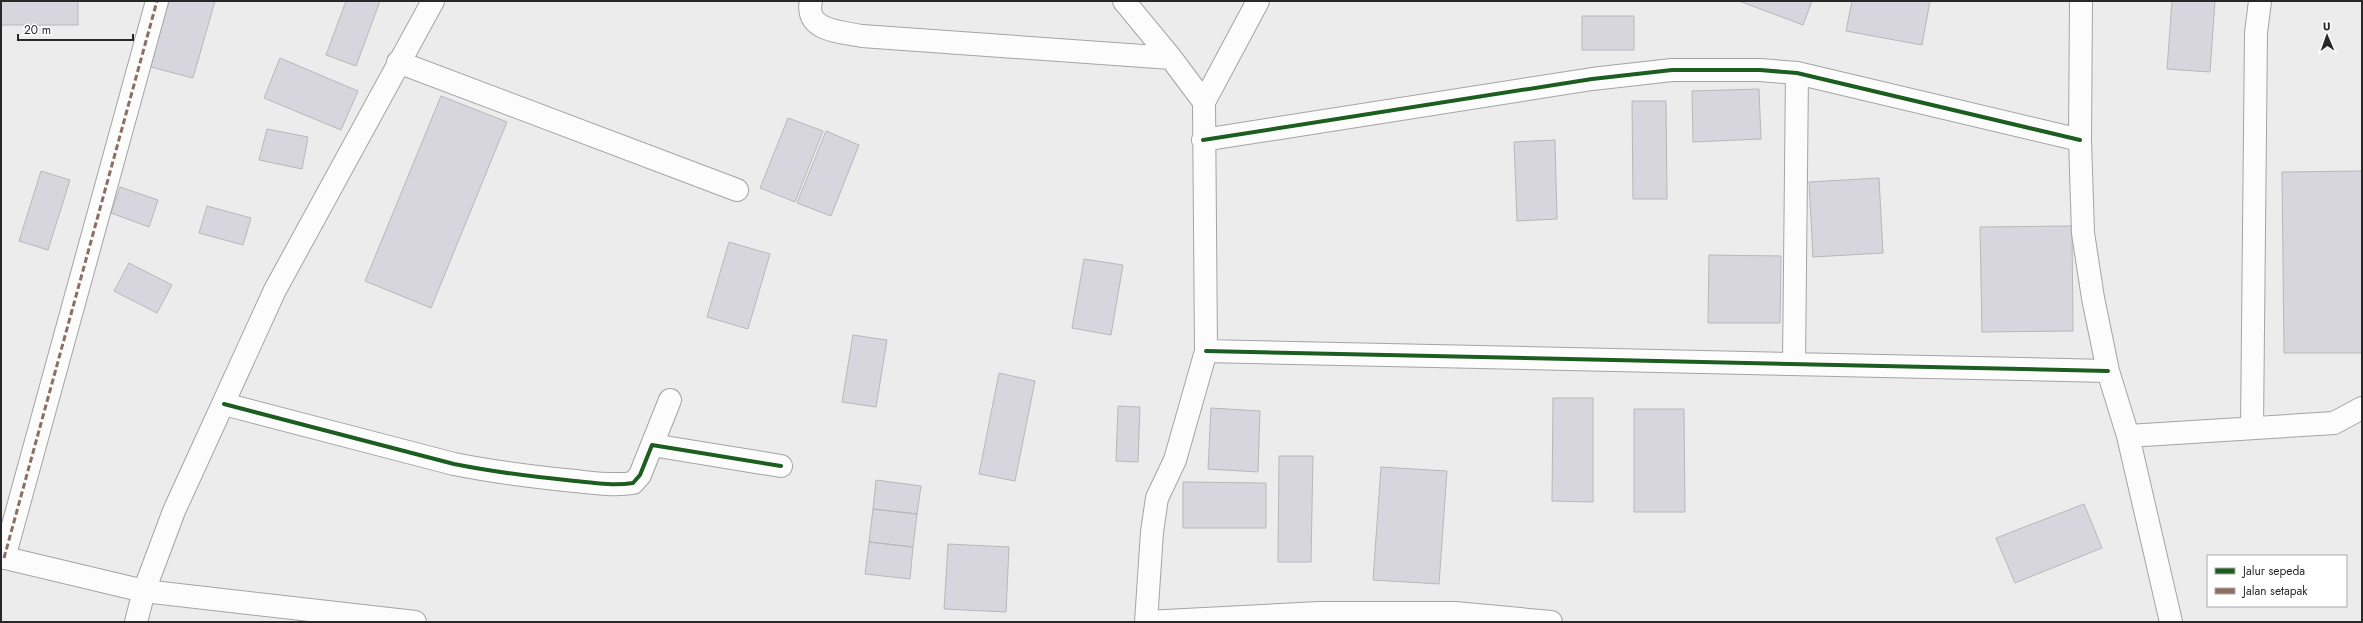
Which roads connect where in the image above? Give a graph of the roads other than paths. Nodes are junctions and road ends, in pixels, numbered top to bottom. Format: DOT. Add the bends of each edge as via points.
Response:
graph roads {
  1 [pos="157,1"];
  2 [pos="434,1"];
  3 [pos="811,1"];
  4 [pos="1124,1"];
  5 [pos="1258,1"];
  6 [pos="2081,1"];
  7 [pos="2260,1"];
  8 [pos="1171,58"];
  9 [pos="398,62"];
  10 [pos="1797,73"];
  11 [pos="1204,102"];
  12 [pos="1203,140"];
  13 [pos="2080,140"];
  14 [pos="737,190"];
  15 [pos="1206,351"];
  16 [pos="1794,364"];
  17 [pos="2108,371"];
  18 [pos="670,400"];
  19 [pos="224,404"];
  20 [pos="2362,408"];
  21 [pos="2252,428"];
  22 [pos="2128,436"];
  23 [pos="652,445"];
  24 [pos="781,466"];
  25 [pos="2,557"];
  26 [pos="144,591"];
  27 [pos="136,622"];
  28 [pos="415,622"];
  29 [pos="1146,622"];
  30 [pos="1551,622"];
  31 [pos="2171,622"];
  1 -- 25 [label="street"];
  2 -- 9 [label="street"];
  3 -- 8 [label="street" via="809,10 818,26 862,36"];
  4 -- 8 [label="street"];
  5 -- 11 [label="street"];
  6 -- 13 [label="street"];
  7 -- 21 [label="street" via="2256,32"];
  8 -- 11 [label="street"];
  9 -- 14 [label="street"];
  9 -- 19 [label="street" via="275,290"];
  10 -- 12 [label="street" via="1760,70 1672,70 1592,79"];
  10 -- 13 [label="street"];
  10 -- 16 [label="street"];
  11 -- 12 [label="street"];
  12 -- 15 [label="street"];
  13 -- 17 [label="street" via="2083,233 2092,298"];
  15 -- 16 [label="street"];
  15 -- 29 [label="street" via="1175,460 1157,498"];
  16 -- 17 [label="street"];
  17 -- 22 [label="street"];
  18 -- 23 [label="street"];
  19 -- 23 [label="street" via="454,464 492,472 596,483 633,483 640,475"];
  19 -- 26 [label="street" via="174,511"];
  20 -- 21 [label="street" via="2334,422"];
  21 -- 22 [label="street"];
  22 -- 31 [label="street"];
  23 -- 24 [label="street"];
  25 -- 26 [label="street"];
  26 -- 27 [label="street"];
  26 -- 28 [label="street"];
  29 -- 30 [label="street" via="1319,613 1455,613"];
}
